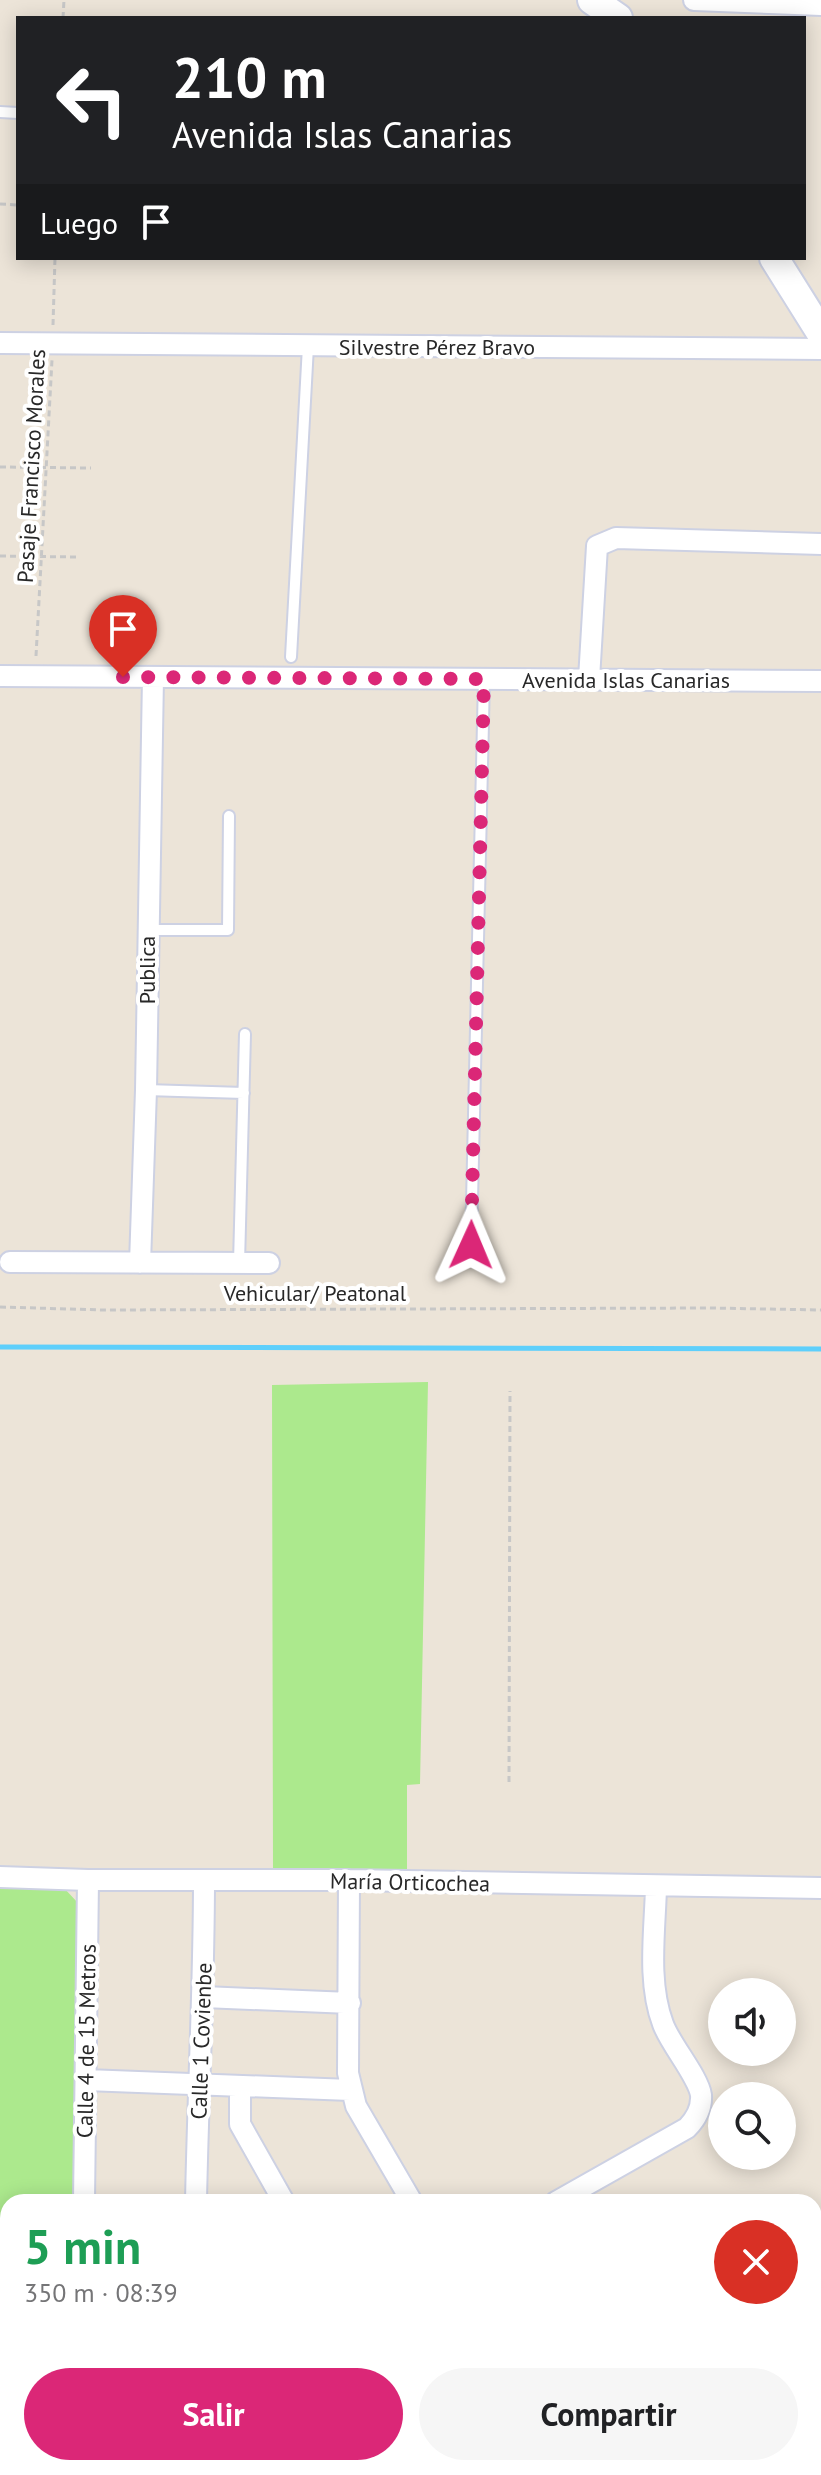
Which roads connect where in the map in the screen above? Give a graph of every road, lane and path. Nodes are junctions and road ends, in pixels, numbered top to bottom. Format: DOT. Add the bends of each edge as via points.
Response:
graph roads {
  1 [pos="592,0"];
  2 [pos="694,0"];
  3 [pos="821,5"];
  4 [pos="615,16"];
  5 [pos="55,260"];
  6 [pos="775,260"];
  7 [pos="821,333"];
  8 [pos="0,343"];
  9 [pos="53,344"];
  10 [pos="308,346"];
  11 [pos="821,349"];
  12 [pos="0,467"];
  13 [pos="47,468"];
  14 [pos="91,468"];
  15 [pos="821,544"];
  16 [pos="0,556"];
  17 [pos="43,556"];
  18 [pos="77,557"];
  19 [pos="291,657"];
  20 [pos="0,676"];
  21 [pos="35,676"];
  22 [pos="153,677"];
  23 [pos="484,679"];
  24 [pos="589,679"];
  25 [pos="821,681"];
  26 [pos="229,816"];
  27 [pos="147,930"];
  28 [pos="245,1034"];
  29 [pos="146,1090"];
  30 [pos="244,1093"];
  31 [pos="471,1245"];
  32 [pos="10,1262"];
  33 [pos="140,1263"];
  34 [pos="239,1263"];
  35 [pos="269,1263"];
  36 [pos="0,1307"];
  37 [pos="821,1310"];
  38 [pos="510,1391"];
  39 [pos="509,1782"];
  40 [pos="0,1877"];
  41 [pos="88,1880"];
  42 [pos="204,1880"];
  43 [pos="349,1880"];
  44 [pos="656,1887"];
  45 [pos="821,1888"];
  46 [pos="204,1997"];
  47 [pos="350,2003"];
  48 [pos="86,2080"];
  49 [pos="199,2086"];
  50 [pos="240,2086"];
  51 [pos="350,2090"];
  52 [pos="84,2194"];
  53 [pos="196,2194"];
  54 [pos="279,2194"];
  55 [pos="407,2194"];
  56 [pos="570,2194"];
  1 -- 4 [label="street"];
  2 -- 3 [label="street"];
  5 -- 9 [label="path, Pasaje Francisco Morales"];
  6 -- 7 [label="street"];
  8 -- 9 [label="street, Silvestre Pérez Bravo"];
  9 -- 10 [label="street, Silvestre Pérez Bravo"];
  9 -- 13 [label="path, Pasaje Francisco Morales"];
  10 -- 11 [label="street, Silvestre Pérez Bravo"];
  10 -- 19 [label="lane"];
  12 -- 13 [label="path"];
  13 -- 14 [label="path"];
  13 -- 17 [label="path, Pasaje Francisco Morales"];
  15 -- 24 [label="street" via="616,538 597,546"];
  16 -- 17 [label="path"];
  17 -- 18 [label="path"];
  17 -- 21 [label="path, Pasaje Francisco Morales"];
  20 -- 21 [label="street, Avenida Islas Canarias"];
  21 -- 22 [label="street, Avenida Islas Canarias"];
  22 -- 23 [label="street, Avenida Islas Canarias"];
  22 -- 27 [label="street, Publica"];
  23 -- 24 [label="street, Avenida Islas Canarias"];
  23 -- 31 [label="lane"];
  24 -- 25 [label="street, Avenida Islas Canarias"];
  26 -- 27 [label="lane" via="228,930"];
  27 -- 29 [label="street, Publica"];
  28 -- 30 [label="lane"];
  29 -- 30 [label="lane"];
  29 -- 33 [label="street, Publica"];
  30 -- 34 [label="lane"];
  32 -- 33 [label="street"];
  33 -- 34 [label="street"];
  34 -- 35 [label="street"];
  36 -- 37 [label="path, Vehicular/ Peatonal"];
  38 -- 39 [label="path"];
  40 -- 41 [label="street, María Orticochea"];
  41 -- 42 [label="street, María Orticochea"];
  41 -- 48 [label="street, Calle 4 de 15 Metros"];
  42 -- 43 [label="street, María Orticochea"];
  42 -- 46 [label="street, Calle 1 Covienbe"];
  43 -- 44 [label="street, María Orticochea"];
  43 -- 47 [label="street"];
  44 -- 45 [label="street, María Orticochea"];
  44 -- 56 [label="street" via="657,2006 701,2092 701,2105 687,2128"];
  46 -- 47 [label="street"];
  46 -- 49 [label="street, Calle 1 Covienbe"];
  47 -- 51 [label="street"];
  48 -- 49 [label="street"];
  48 -- 52 [label="street, Calle 4 de 15 Metros"];
  49 -- 50 [label="street"];
  49 -- 53 [label="street, Calle 1 Covienbe"];
  50 -- 51 [label="street"];
  50 -- 54 [label="street" via="240,2124"];
  51 -- 55 [label="street"];
}
